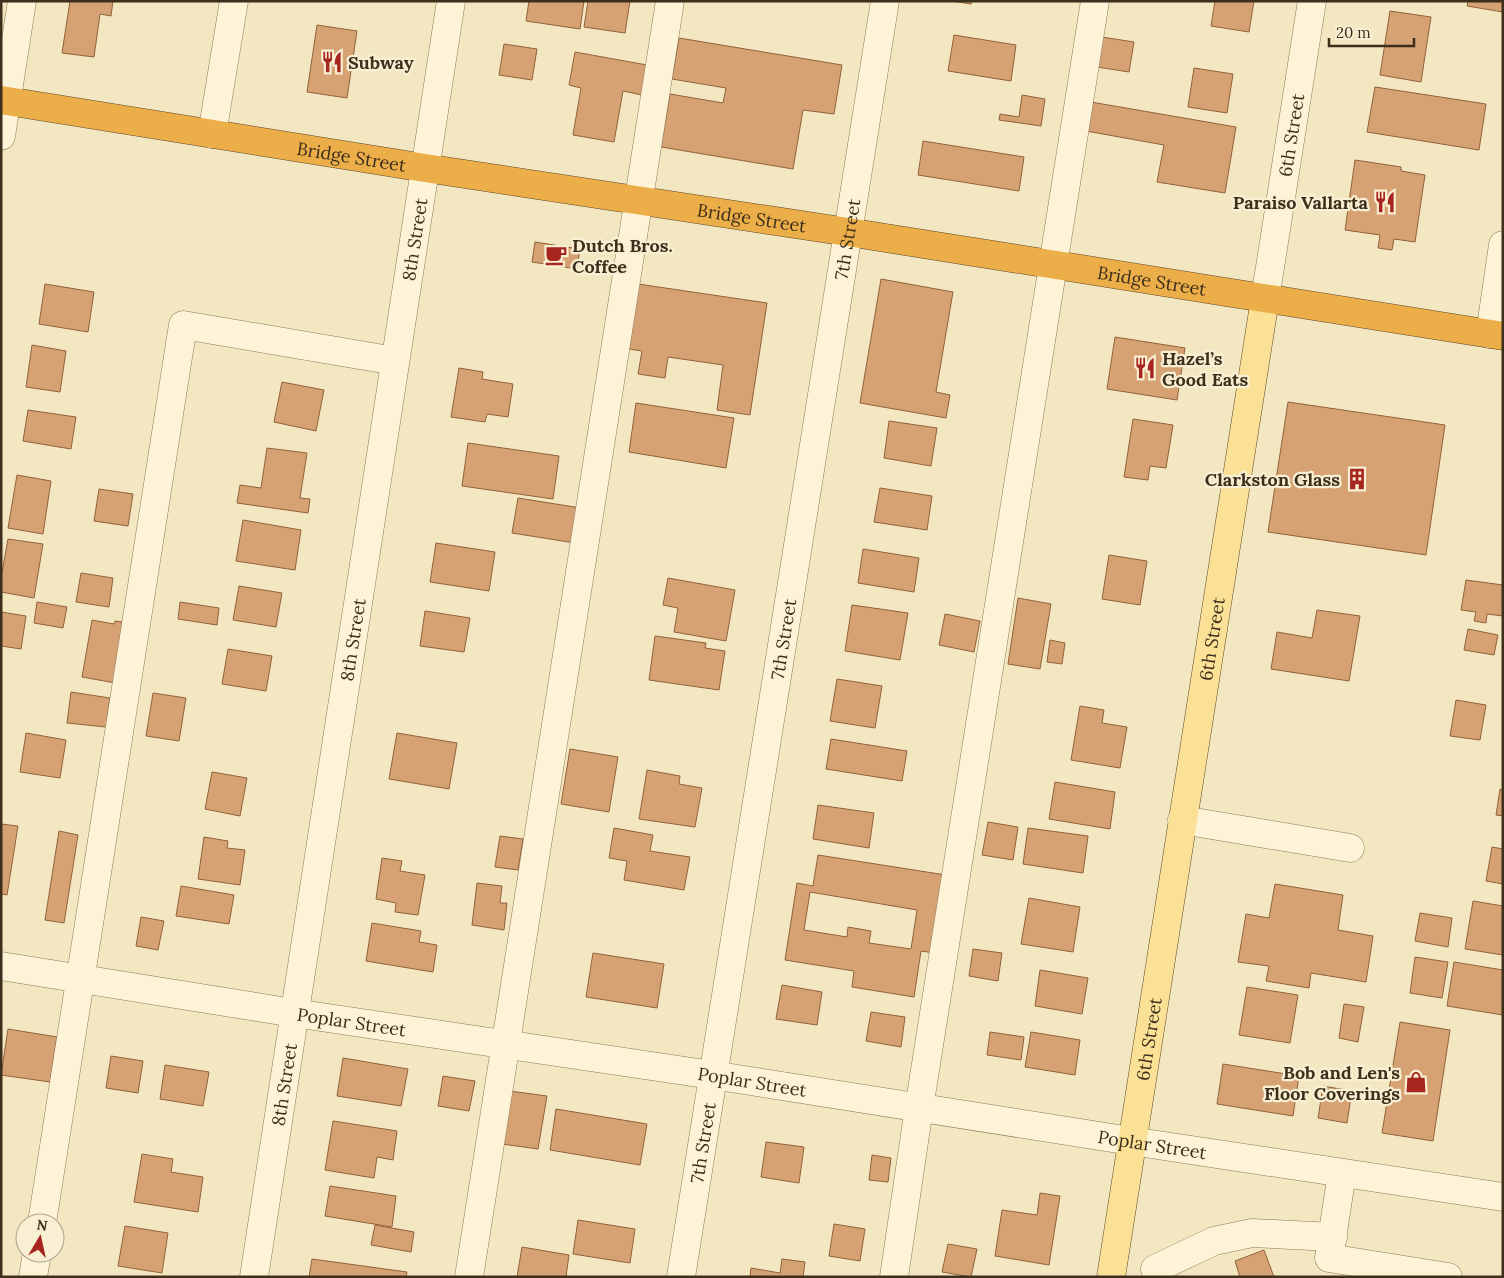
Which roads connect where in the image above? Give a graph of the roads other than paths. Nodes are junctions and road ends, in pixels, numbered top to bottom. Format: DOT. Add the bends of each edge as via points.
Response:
graph roads {
  1 [pos="22,1"];
  2 [pos="234,1"];
  3 [pos="451,1"];
  4 [pos="670,1"];
  5 [pos="885,1"];
  6 [pos="1095,1"];
  7 [pos="1312,1"];
  8 [pos="4,101"];
  9 [pos="212,134"];
  10 [pos="1,136"];
  11 [pos="424,168"];
  12 [pos="638,200"];
  13 [pos="848,232"];
  14 [pos="1503,245"];
  15 [pos="1054,265"];
  16 [pos="1265,299"];
  17 [pos="1496,335"];
  18 [pos="395,361"];
  19 [pos="1182,820"];
  20 [pos="1350,848"];
  21 [pos="1,966"];
  22 [pos="81,978"];
  23 [pos="294,1013"];
  24 [pos="506,1044"];
  25 [pos="712,1075"];
  26 [pos="919,1108"];
  27 [pos="1132,1141"];
  28 [pos="1342,1173"];
  29 [pos="1503,1197"];
  30 [pos="44,1213"];
  31 [pos="1333,1237"];
  32 [pos="35,1263"];
  33 [pos="1155,1269"];
  34 [pos="33,1277"];
  35 [pos="254,1277"];
  36 [pos="469,1277"];
  37 [pos="680,1277"];
  38 [pos="894,1277"];
  39 [pos="1111,1277"];
  40 [pos="1448,1277"];
  1 -- 8 [label="street"];
  2 -- 9 [label="street"];
  3 -- 11 [label="street, 8th Street"];
  4 -- 12 [label="street"];
  5 -- 13 [label="street, 7th Street"];
  6 -- 15 [label="street"];
  7 -- 16 [label="street, 6th Street"];
  8 -- 9 [label="highway, Bridge Street"];
  8 -- 10 [label="street"];
  9 -- 11 [label="highway, Bridge Street"];
  11 -- 12 [label="highway, Bridge Street"];
  11 -- 18 [label="street, 8th Street"];
  12 -- 13 [label="highway, Bridge Street"];
  12 -- 24 [label="street"];
  13 -- 15 [label="highway, Bridge Street"];
  13 -- 25 [label="street, 7th Street"];
  14 -- 17 [label="street"];
  15 -- 16 [label="highway, Bridge Street"];
  15 -- 26 [label="street"];
  16 -- 17 [label="highway, Bridge Street"];
  16 -- 19 [label="main road, 6th Street"];
  18 -- 22 [label="street" via="183,325"];
  18 -- 23 [label="street, 8th Street"];
  19 -- 20 [label="street"];
  19 -- 27 [label="main road, 6th Street"];
  21 -- 22 [label="street, Poplar Street"];
  22 -- 23 [label="street, Poplar Street"];
  22 -- 30 [label="street"];
  23 -- 24 [label="street, Poplar Street"];
  23 -- 35 [label="street, 8th Street"];
  24 -- 25 [label="street, Poplar Street"];
  24 -- 36 [label="street"];
  25 -- 26 [label="street, Poplar Street"];
  25 -- 37 [label="street, 7th Street"];
  26 -- 27 [label="street, Poplar Street"];
  26 -- 38 [label="street"];
  27 -- 28 [label="street, Poplar Street"];
  27 -- 39 [label="main road, 6th Street"];
  28 -- 29 [label="street, Poplar Street"];
  28 -- 31 [label="street"];
  31 -- 33 [label="street" via="1252,1233 1214,1241"];
  31 -- 40 [label="street" via="1330,1258"];
  32 -- 34 [label="street"];
}
